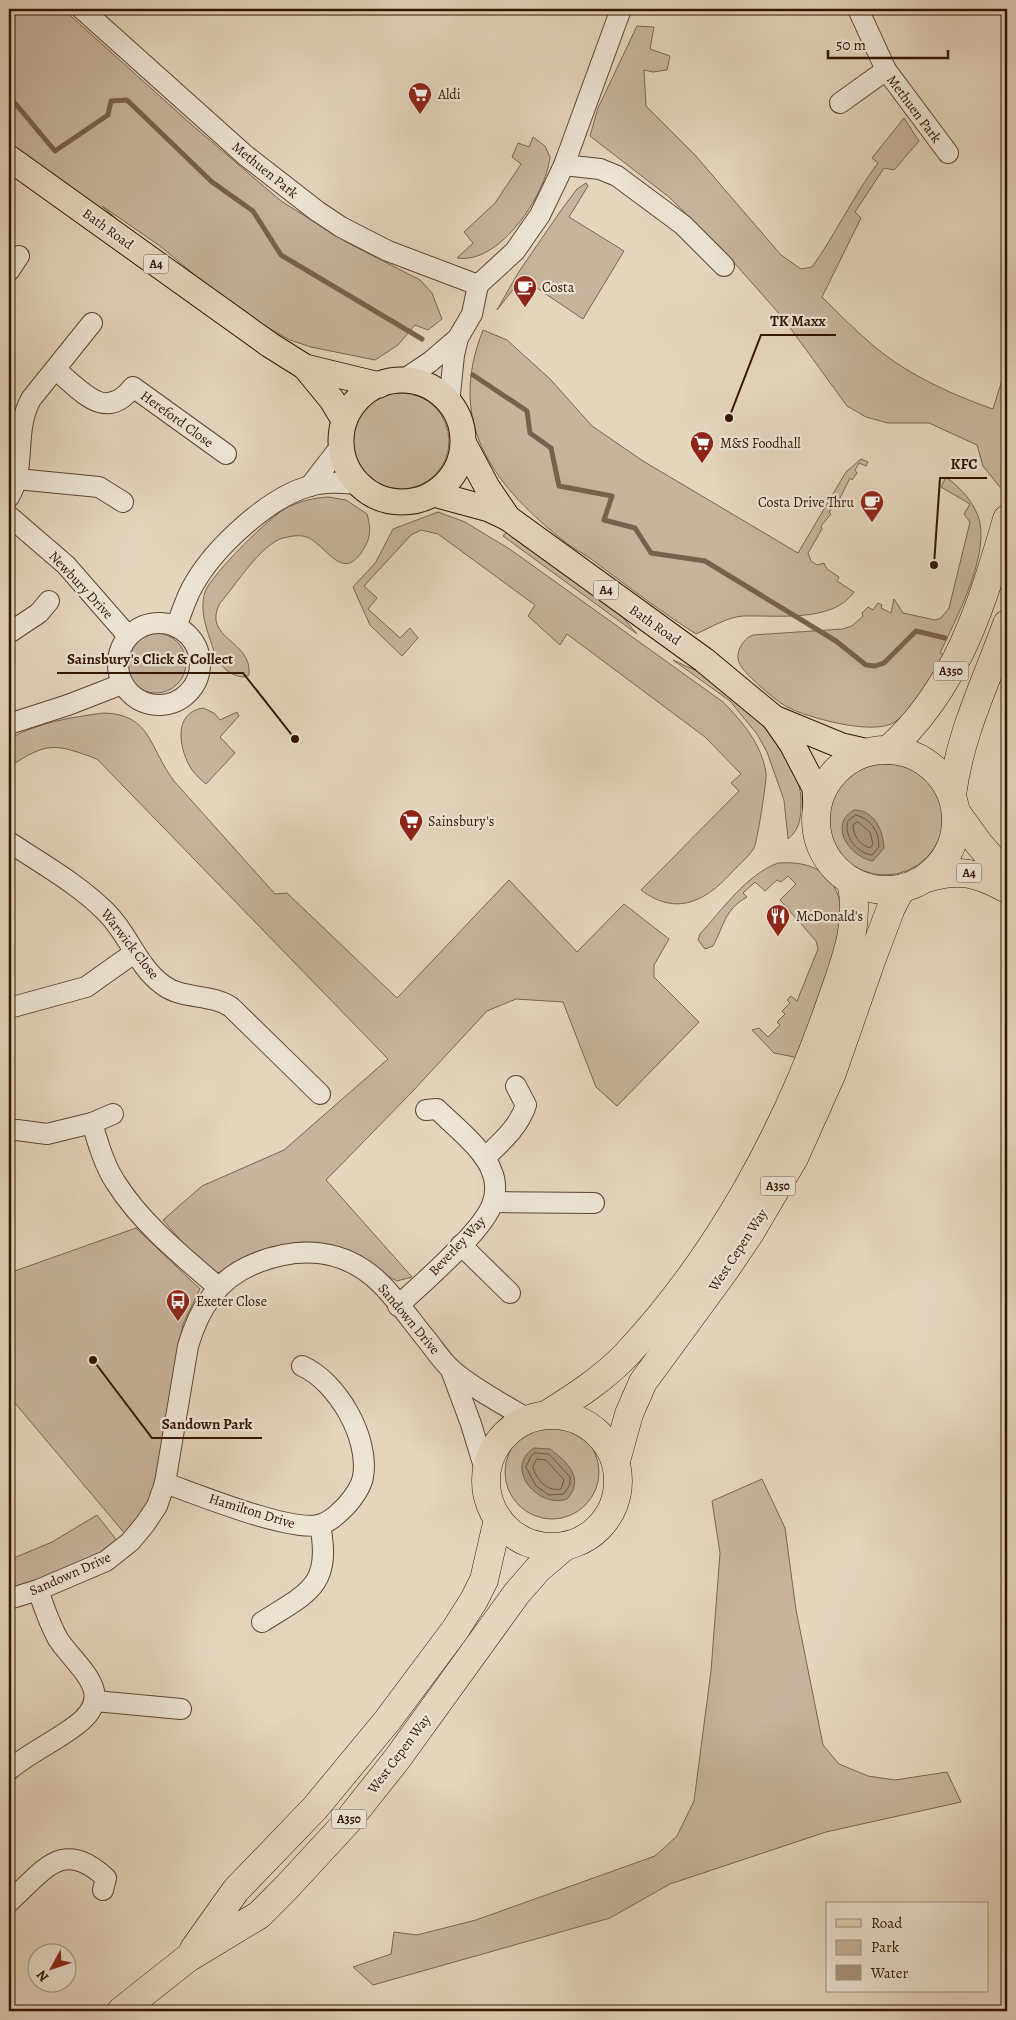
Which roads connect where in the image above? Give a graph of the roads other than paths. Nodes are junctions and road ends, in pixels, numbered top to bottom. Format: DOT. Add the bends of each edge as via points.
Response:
graph roads {
  1 [pos="82,9"];
  2 [pos="621,9"];
  3 [pos="858,9"];
  4 [pos="886,70"];
  5 [pos="840,104"];
  6 [pos="948,153"];
  7 [pos="9,158"];
  8 [pos="564,165"];
  9 [pos="724,266"];
  10 [pos="478,285"];
  11 [pos="92,323"];
  12 [pos="458,338"];
  13 [pos="305,367"];
  14 [pos="56,370"];
  15 [pos="403,380"];
  16 [pos="379,385"];
  17 [pos="449,404"];
  18 [pos="344,420"];
  19 [pos="464,444"];
  20 [pos="341,446"];
  21 [pos="226,454"];
  22 [pos="17,479"];
  23 [pos="360,484"];
  24 [pos="310,486"];
  25 [pos="434,494"];
  26 [pos="9,497"];
  27 [pos="123,502"];
  28 [pos="9,516"];
  29 [pos="508,518"];
  30 [pos="1007,519"];
  31 [pos="46,613"];
  32 [pos="1007,624"];
  33 [pos="176,626"];
  34 [pos="9,633"];
  35 [pos="128,636"];
  36 [pos="122,684"];
  37 [pos="774,718"];
  38 [pos="9,724"];
  39 [pos="878,751"];
  40 [pos="954,804"];
  41 [pos="816,812"];
  42 [pos="9,842"];
  43 [pos="1007,876"];
  44 [pos="927,878"];
  45 [pos="851,881"];
  46 [pos="901,889"];
  47 [pos="1007,889"];
  48 [pos="134,953"];
  49 [pos="12,1002"];
  50 [pos="516,1086"];
  51 [pos="320,1094"];
  52 [pos="433,1105"];
  53 [pos="113,1114"];
  54 [pos="92,1123"];
  55 [pos="9,1131"];
  56 [pos="485,1158"];
  57 [pos="493,1202"];
  58 [pos="594,1203"];
  59 [pos="461,1246"];
  60 [pos="218,1287"];
  61 [pos="510,1293"];
  62 [pos="398,1306"];
  63 [pos="302,1366"];
  64 [pos="451,1370"];
  65 [pos="538,1417"];
  66 [pos="616,1461"];
  67 [pos="486,1473"];
  68 [pos="165,1483"];
  69 [pos="498,1519"];
  70 [pos="320,1525"];
  71 [pos="565,1546"];
  72 [pos="38,1590"];
  73 [pos="9,1599"];
  74 [pos="262,1622"];
  75 [pos="95,1701"];
  76 [pos="181,1709"];
  77 [pos="9,1770"];
  78 [pos="109,1882"];
  79 [pos="9,1902"];
  80 [pos="188,1958"];
  81 [pos="121,2011"];
  1 -- 10 [label="street, Methuen Park" via="245,155 317,211 388,251"];
  2 -- 8 [label="street"];
  3 -- 4 [label="street, Methuen Park"];
  4 -- 5 [label="street"];
  4 -- 6 [label="street, Methuen Park"];
  7 -- 13 [label="main road, Bath Road / A4"];
  8 -- 9 [label="street" via="600,169 617,176 684,225"];
  8 -- 10 [label="street" via="550,198 523,241"];
  10 -- 12 [label="street" via="472,314"];
  11 -- 14 [label="street"];
  12 -- 15 [label="street"];
  12 -- 17 [label="street"];
  13 -- 16 [label="main road, Bath Road / A4"];
  13 -- 18 [label="main road, Bath Road"];
  14 -- 21 [label="street, Hereford Close" via="88,397 105,404 118,402 133,387"];
  14 -- 22 [label="street" via="31,398 25,411"];
  15 -- 16 [label="main road, A4"];
  15 -- 17 [label="main road, A4" via="420,383 437,392"];
  16 -- 18 [label="main road, A4" via="353,406"];
  17 -- 19 [label="main road, A4" via="459,421"];
  18 -- 20 [label="main road, A4"];
  19 -- 25 [label="main road, A4" via="458,467"];
  19 -- 29 [label="main road, Bath Road / A4"];
  20 -- 23 [label="main road, A4" via="346,464"];
  20 -- 24 [label="street"];
  22 -- 26 [label="street"];
  22 -- 27 [label="street" via="99,487"];
  23 -- 24 [label="street"];
  23 -- 25 [label="main road, A4" via="378,497 398,502 416,501"];
  24 -- 33 [label="street" via="270,506 216,554 187,596"];
  25 -- 29 [label="main road, Bath Road / A4" via="489,509"];
  28 -- 35 [label="street, Newbury Drive" via="66,565"];
  29 -- 37 [label="main road, Bath Road / A4" via="704,660"];
  30 -- 39 [label="highway, A350" via="982,598 947,680 920,718"];
  31 -- 34 [label="street"];
  32 -- 40 [label="highway, A350" via="963,738 956,762"];
  33 -- 35 [label="street" via="150,624"];
  33 -- 36 [label="street" via="190,638 199,654 196,680 185,696 169,704 150,704 134,697"];
  35 -- 36 [label="street" via="119,654"];
  36 -- 38 [label="street"];
  37 -- 39 [label="main road, Bath Road / A4" via="842,746"];
  37 -- 41 [label="main road, Bath Road / A4" via="815,788"];
  39 -- 40 [label="highway" via="910,754 929,764 944,780"];
  39 -- 41 [label="highway" via="849,760 833,774 822,792"];
  40 -- 43 [label="highway, A4" via="979,844"];
  40 -- 44 [label="highway" via="956,831 951,849"];
  41 -- 45 [label="highway" via="819,843 833,866"];
  42 -- 48 [label="street, Warwick Close" via="89,897 120,928"];
  44 -- 46 [label="highway"];
  44 -- 47 [label="highway, A4" via="948,872 970,873"];
  45 -- 46 [label="highway" via="882,891"];
  45 -- 65 [label="highway, West Cepen Way / A350" via="854,924 840,974 823,1026 791,1103 755,1175 712,1245 647,1331 606,1374"];
  46 -- 66 [label="highway, West Cepen Way / A350" via="871,961 832,1073 794,1158 730,1262 643,1382"];
  48 -- 49 [label="street" via="86,988"];
  48 -- 51 [label="street, Warwick Close" via="170,990 226,1004 295,1081"];
  50 -- 56 [label="street" via="526,1105 523,1116"];
  52 -- 56 [label="street, Beverley Way"];
  53 -- 54 [label="street"];
  54 -- 55 [label="street" via="47,1134"];
  54 -- 60 [label="street" via="103,1158 133,1207"];
  56 -- 57 [label="street, Beverley Way" via="495,1186"];
  57 -- 58 [label="street"];
  57 -- 59 [label="street, Beverley Way"];
  59 -- 61 [label="street"];
  59 -- 62 [label="street, Beverley Way"];
  60 -- 62 [label="street, Sandown Drive" via="243,1269 266,1259 292,1251 316,1252 348,1262 365,1272 381,1284"];
  60 -- 68 [label="street, Sandown Drive" via="198,1317 188,1346"];
  62 -- 64 [label="street, Sandown Drive"];
  63 -- 70 [label="street" via="327,1383 346,1409 355,1428 364,1465 362,1482 350,1501 333,1518"];
  64 -- 65 [label="street, Sandown Drive"];
  64 -- 67 [label="street, Sandown Drive" via="472,1424"];
  65 -- 66 [label="highway" via="566,1416 582,1422 597,1432"];
  65 -- 67 [label="highway" via="512,1428 500,1440"];
  66 -- 71 [label="highway" via="618,1489 610,1515 590,1535"];
  67 -- 69 [label="highway" via="490,1505"];
  68 -- 70 [label="street, Hamilton Drive" via="280,1522"];
  68 -- 72 [label="street, Sandown Drive" via="157,1506 145,1524 118,1553"];
  69 -- 71 [label="highway" via="511,1533 527,1542 546,1547"];
  69 -- 80 [label="highway, West Cepen Way / A350" via="484,1580 455,1630 387,1721 315,1808 236,1890"];
  70 -- 74 [label="street" via="324,1559 316,1584 306,1595"];
  71 -- 80 [label="highway, West Cepen Way / A350" via="517,1593 397,1759 323,1849 259,1915"];
  72 -- 73 [label="street, Sandown Drive"];
  72 -- 75 [label="street" via="50,1624 91,1682"];
  75 -- 76 [label="street"];
  75 -- 77 [label="street" via="89,1714 76,1726"];
  78 -- 79 [label="street" via="89,1863 65,1859 52,1864"];
  80 -- 81 [label="highway, West Cepen Way / A350"];
}
